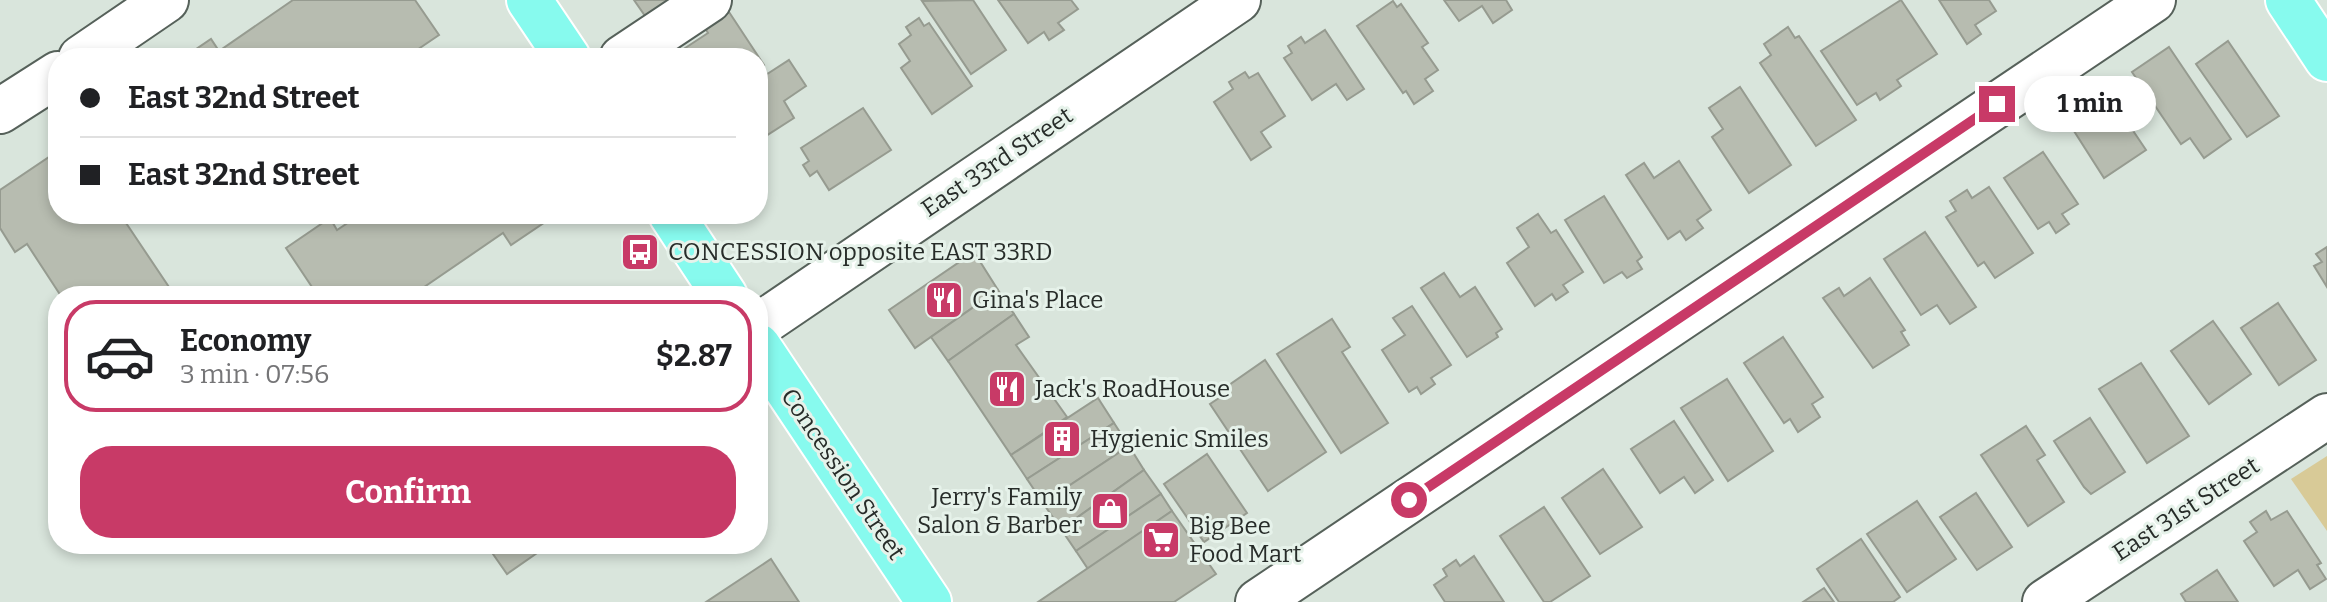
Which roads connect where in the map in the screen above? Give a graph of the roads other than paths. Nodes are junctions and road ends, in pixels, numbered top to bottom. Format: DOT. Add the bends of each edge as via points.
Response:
graph roads {
  1 [pos="166,0"];
  2 [pos="529,0"];
  3 [pos="709,0"];
  4 [pos="1238,0"];
  5 [pos="2153,0"];
  6 [pos="2288,0"];
  7 [pos="96,48"];
  8 [pos="561,48"];
  9 [pos="637,48"];
  10 [pos="2327,59"];
  11 [pos="48,80"];
  12 [pos="0,111"];
  13 [pos="678,224"];
  14 [pos="718,286"];
  15 [pos="768,319"];
  16 [pos="768,361"];
  17 [pos="2327,416"];
  18 [pos="929,602"];
  19 [pos="1258,602"];
  20 [pos="2045,602"];
  1 -- 7 [label="street"];
  2 -- 8 [label="main road"];
  3 -- 9 [label="street"];
  4 -- 15 [label="street, East 33rd Street"];
  5 -- 19 [label="street"];
  6 -- 10 [label="main road"];
  11 -- 12 [label="street"];
  13 -- 14 [label="main road"];
  16 -- 18 [label="main road, Concession Street"];
  17 -- 20 [label="street, East 31st Street"];
}
